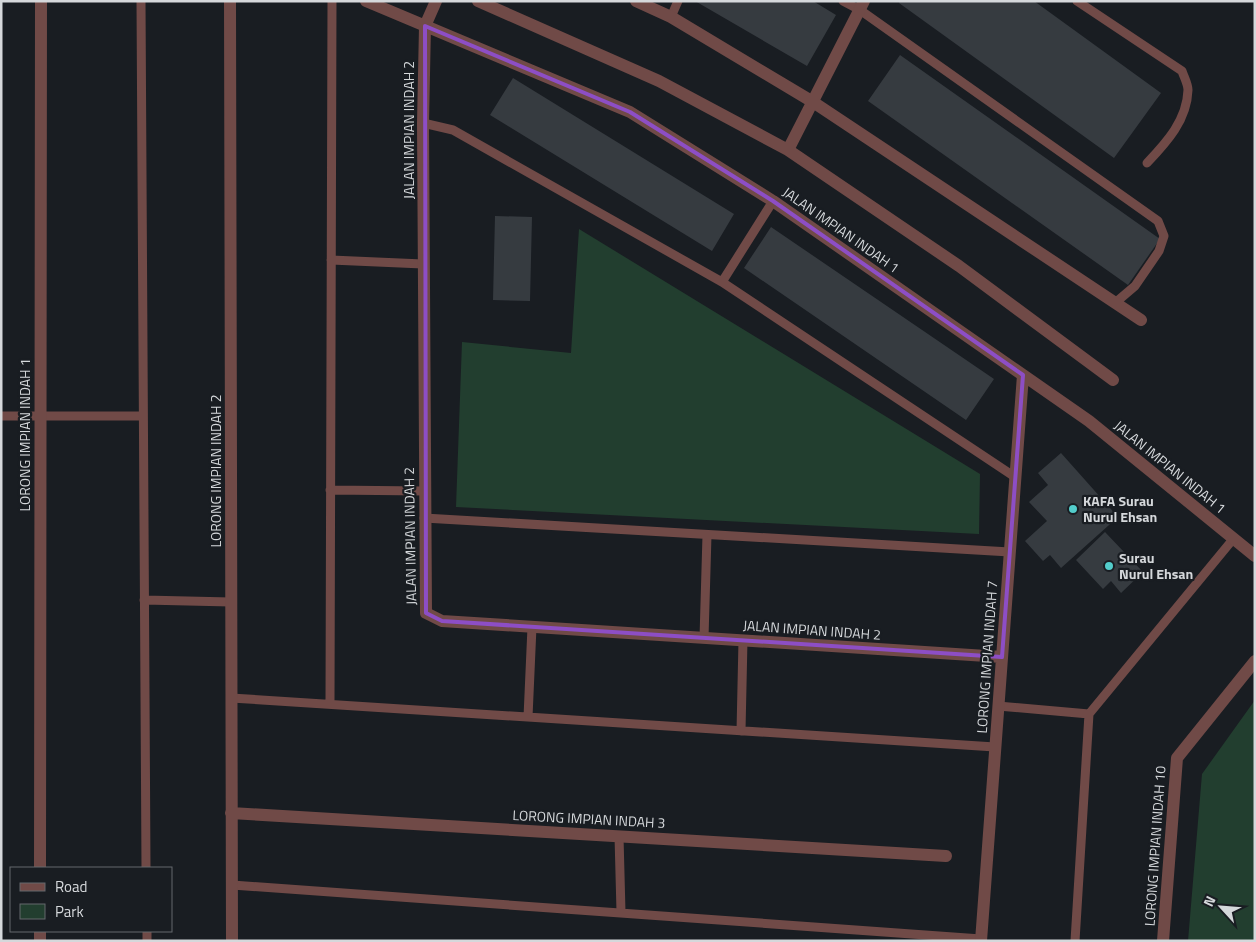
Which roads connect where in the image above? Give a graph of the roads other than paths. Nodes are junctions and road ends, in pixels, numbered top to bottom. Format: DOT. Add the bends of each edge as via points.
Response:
graph roads {
  1 [pos="41,1"];
  2 [pos="141,1"];
  3 [pos="230,1"];
  4 [pos="332,1"];
  5 [pos="366,1"];
  6 [pos="436,1"];
  7 [pos="478,1"];
  8 [pos="636,1"];
  9 [pos="678,1"];
  10 [pos="843,1"];
  11 [pos="1077,1"];
  12 [pos="862,6"];
  13 [pos="671,17"];
  14 [pos="425,26"];
  15 [pos="812,102"];
  16 [pos="423,124"];
  17 [pos="788,150"];
  18 [pos="1147,163"];
  19 [pos="773,201"];
  20 [pos="331,260"];
  21 [pos="423,264"];
  22 [pos="722,282"];
  23 [pos="1115,303"];
  24 [pos="1141,320"];
  25 [pos="1023,375"];
  26 [pos="1113,380"];
  27 [pos="1,416"];
  28 [pos="40,416"];
  29 [pos="143,416"];
  30 [pos="1016,477"];
  31 [pos="330,490"];
  32 [pos="424,492"];
  33 [pos="424,518"];
  34 [pos="707,535"];
  35 [pos="1234,538"];
  36 [pos="1010,552"];
  37 [pos="1255,556"];
  38 [pos="144,600"];
  39 [pos="231,602"];
  40 [pos="532,627"];
  41 [pos="704,638"];
  42 [pos="743,640"];
  43 [pos="1002,657"];
  44 [pos="1255,661"];
  45 [pos="231,698"];
  46 [pos="330,704"];
  47 [pos="998,706"];
  48 [pos="1089,714"];
  49 [pos="528,717"];
  50 [pos="741,731"];
  51 [pos="995,748"];
  52 [pos="231,813"];
  53 [pos="619,836"];
  54 [pos="946,856"];
  55 [pos="40,867"];
  56 [pos="146,867"];
  57 [pos="232,885"];
  58 [pos="621,912"];
  59 [pos="981,940"];
  60 [pos="232,941"];
  61 [pos="1074,941"];
  62 [pos="1163,941"];
  1 -- 28 [label="street, LORONG IMPIAN INDAH 1"];
  2 -- 29 [label="lane"];
  3 -- 39 [label="street, LORONG IMPIAN INDAH 2"];
  4 -- 20 [label="lane"];
  5 -- 14 [label="street, JALAN IMPIAN INDAH 1"];
  6 -- 14 [label="street, JALAN IMPIAN INDAH 2"];
  7 -- 17 [label="street" via="659,81"];
  8 -- 13 [label="street"];
  9 -- 13 [label="lane"];
  10 -- 12 [label="lane"];
  11 -- 18 [label="lane" via="1182,71 1188,88 1184,113 1167,142"];
  12 -- 15 [label="street"];
  12 -- 23 [label="lane" via="1158,221 1164,236 1159,252 1135,286"];
  13 -- 15 [label="street"];
  14 -- 16 [label="street, JALAN IMPIAN INDAH 2"];
  14 -- 19 [label="street, JALAN IMPIAN INDAH 1" via="630,112"];
  15 -- 17 [label="street"];
  15 -- 23 [label="street"];
  16 -- 21 [label="street, JALAN IMPIAN INDAH 2"];
  16 -- 22 [label="lane" via="453,130"];
  17 -- 26 [label="street" via="959,266"];
  19 -- 22 [label="lane"];
  19 -- 25 [label="street, JALAN IMPIAN INDAH 1"];
  20 -- 21 [label="lane"];
  20 -- 31 [label="lane"];
  21 -- 32 [label="street, JALAN IMPIAN INDAH 2"];
  22 -- 30 [label="lane"];
  23 -- 24 [label="street"];
  25 -- 30 [label="street, LORONG IMPIAN INDAH 7"];
  25 -- 35 [label="street, JALAN IMPIAN INDAH 1" via="1088,421"];
  27 -- 28 [label="lane"];
  28 -- 29 [label="lane"];
  28 -- 55 [label="street, LORONG IMPIAN INDAH 1"];
  29 -- 38 [label="lane"];
  30 -- 36 [label="street, LORONG IMPIAN INDAH 7"];
  31 -- 32 [label="lane"];
  31 -- 46 [label="lane"];
  32 -- 33 [label="street, JALAN IMPIAN INDAH 2"];
  33 -- 34 [label="lane"];
  33 -- 40 [label="street, JALAN IMPIAN INDAH 2" via="426,613 442,621"];
  34 -- 36 [label="lane"];
  34 -- 41 [label="lane"];
  35 -- 37 [label="street, JALAN IMPIAN INDAH 1"];
  35 -- 48 [label="lane"];
  36 -- 43 [label="street, LORONG IMPIAN INDAH 7"];
  38 -- 39 [label="lane"];
  38 -- 56 [label="lane"];
  39 -- 45 [label="street, LORONG IMPIAN INDAH 2"];
  40 -- 41 [label="street, JALAN IMPIAN INDAH 2"];
  40 -- 49 [label="lane"];
  41 -- 42 [label="street, JALAN IMPIAN INDAH 2"];
  42 -- 43 [label="street, JALAN IMPIAN INDAH 2"];
  42 -- 50 [label="lane"];
  43 -- 47 [label="street, LORONG IMPIAN INDAH 7"];
  44 -- 62 [label="street, LORONG IMPIAN INDAH 10" via="1177,758"];
  45 -- 46 [label="lane"];
  45 -- 52 [label="street, LORONG IMPIAN INDAH 2"];
  46 -- 49 [label="lane"];
  47 -- 48 [label="lane"];
  47 -- 51 [label="street, LORONG IMPIAN INDAH 7"];
  48 -- 61 [label="lane"];
  49 -- 50 [label="lane"];
  50 -- 51 [label="lane"];
  51 -- 59 [label="street, LORONG IMPIAN INDAH 7"];
  52 -- 53 [label="street, LORONG IMPIAN INDAH 3"];
  52 -- 57 [label="street, LORONG IMPIAN INDAH 2"];
  53 -- 54 [label="street, LORONG IMPIAN INDAH 3"];
  53 -- 58 [label="lane"];
  57 -- 58 [label="lane"];
  57 -- 60 [label="street, LORONG IMPIAN INDAH 2"];
  58 -- 59 [label="lane"];
}
